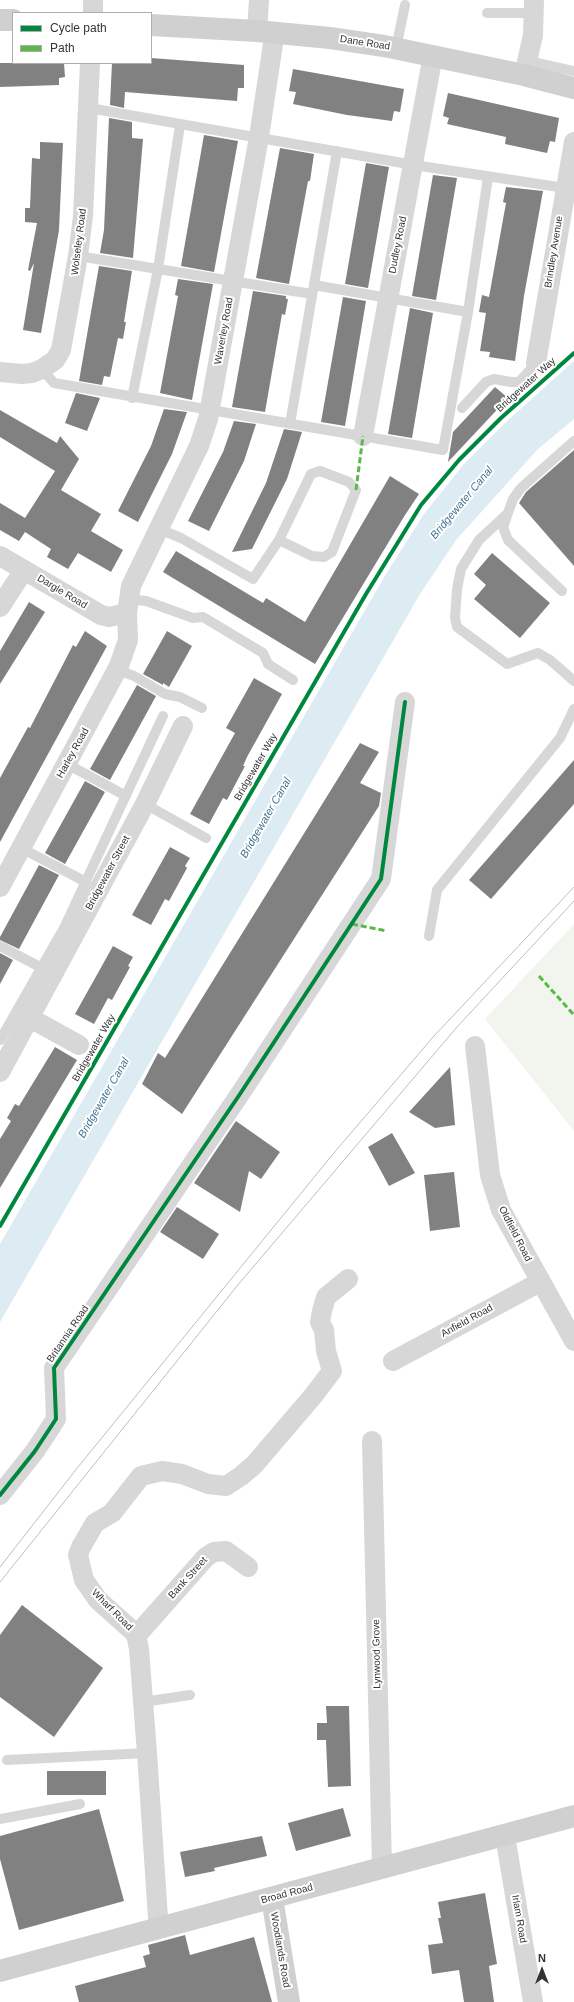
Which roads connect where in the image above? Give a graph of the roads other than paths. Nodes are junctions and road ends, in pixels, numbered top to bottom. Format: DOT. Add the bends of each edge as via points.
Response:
graph roads {
  1 [pos="93,0"];
  2 [pos="260,0"];
  3 [pos="405,5"];
  4 [pos="534,7"];
  5 [pos="93,12"];
  6 [pos="487,13"];
  7 [pos="0,20"];
  8 [pos="12,20"];
  9 [pos="152,25"];
  10 [pos="265,32"];
  11 [pos="396,48"];
  12 [pos="433,55"];
  13 [pos="90,64"];
  14 [pos="526,68"];
  15 [pos="574,71"];
  16 [pos="574,88"];
  17 [pos="88,108"];
  18 [pos="180,125"];
  19 [pos="259,137"];
  20 [pos="574,142"];
  21 [pos="337,151"];
  22 [pos="414,165"];
  23 [pos="488,177"];
  24 [pos="565,188"];
  25 [pos="78,256"];
  26 [pos="158,269"];
  27 [pos="233,280"];
  28 [pos="313,290"];
  29 [pos="388,300"];
  30 [pos="468,312"];
  31 [pos="536,363"];
  32 [pos="42,369"];
  33 [pos="0,372"];
  34 [pos="132,398"];
  35 [pos="462,408"];
  36 [pos="210,409"];
  37 [pos="290,424"];
  38 [pos="363,436"];
  39 [pos="574,441"];
  40 [pos="506,515"];
  41 [pos="159,529"];
  42 [pos="279,540"];
  43 [pos="0,556"];
  44 [pos="24,570"];
  45 [pos="562,591"];
  46 [pos="128,606"];
  47 [pos="0,607"];
  48 [pos="118,670"];
  49 [pos="293,680"];
  50 [pos="574,681"];
  51 [pos="406,702"];
  52 [pos="202,708"];
  53 [pos="574,709"];
  54 [pos="163,716"];
  55 [pos="183,726"];
  56 [pos="67,764"];
  57 [pos="126,796"];
  58 [pos="145,804"];
  59 [pos="206,838"];
  60 [pos="21,848"];
  61 [pos="86,882"];
  62 [pos="0,887"];
  63 [pos="429,936"];
  64 [pos="0,946"];
  65 [pos="42,968"];
  66 [pos="30,1018"];
  67 [pos="0,1040"];
  68 [pos="79,1045"];
  69 [pos="475,1046"];
  70 [pos="0,1072"];
  71 [pos="348,1279"];
  72 [pos="540,1282"];
  73 [pos="573,1338"];
  74 [pos="394,1361"];
  75 [pos="372,1441"];
  76 [pos="0,1495"];
  77 [pos="248,1567"];
  78 [pos="136,1636"];
  79 [pos="190,1695"];
  80 [pos="143,1702"];
  81 [pos="147,1753"];
  82 [pos="7,1760"];
  83 [pos="80,1804"];
  84 [pos="574,1808"];
  85 [pos="574,1816"];
  86 [pos="0,1819"];
  87 [pos="505,1836"];
  88 [pos="382,1867"];
  89 [pos="272,1898"];
  90 [pos="161,1927"];
  91 [pos="0,1971"];
  92 [pos="289,2002"];
  93 [pos="533,2002"];
  1 -- 5 [label="street"];
  2 -- 10 [label="street, Waverley Road"];
  3 -- 11 [label="lane"];
  4 -- 6 [label="lane"];
  4 -- 14 [label="street" via="533,35"];
  7 -- 8 [label="street"];
  9 -- 10 [label="street, Dane Road"];
  10 -- 11 [label="street, Dane Road"];
  10 -- 19 [label="street, Waverley Road" via="273,44"];
  11 -- 12 [label="street, Dane Road"];
  12 -- 14 [label="street, Dane Road"];
  12 -- 22 [label="street, Dudley Road"];
  13 -- 17 [label="street, Wolseley Road"];
  14 -- 15 [label="lane"];
  14 -- 16 [label="street, Dane Road"];
  17 -- 18 [label="lane"];
  17 -- 25 [label="street, Wolseley Road" via="84,200"];
  18 -- 19 [label="lane"];
  18 -- 26 [label="lane"];
  19 -- 21 [label="lane"];
  19 -- 27 [label="street, Waverley Road"];
  20 -- 24 [label="street, Brindley Avenue"];
  21 -- 22 [label="lane"];
  21 -- 28 [label="lane"];
  22 -- 23 [label="lane"];
  22 -- 29 [label="street, Dudley Road"];
  23 -- 24 [label="lane"];
  23 -- 30 [label="lane"];
  24 -- 31 [label="street, Brindley Avenue"];
  25 -- 26 [label="lane"];
  25 -- 32 [label="street, Wolseley Road" via="61,350 55,360"];
  26 -- 27 [label="lane"];
  26 -- 34 [label="lane"];
  27 -- 28 [label="lane"];
  27 -- 36 [label="street, Waverley Road"];
  28 -- 29 [label="lane"];
  28 -- 37 [label="lane"];
  29 -- 30 [label="lane"];
  29 -- 38 [label="street, Dudley Road"];
  30 -- 38 [label="lane" via="443,450"];
  31 -- 35 [label="lane" via="519,382 501,379 486,382"];
  32 -- 33 [label="street, Wolseley Road" via="22,374"];
  32 -- 34 [label="lane" via="54,384"];
  34 -- 36 [label="lane"];
  36 -- 37 [label="lane"];
  36 -- 41 [label="street, Waverley Road" via="200,446"];
  37 -- 38 [label="lane"];
  39 -- 40 [label="lane" via="521,488"];
  40 -- 45 [label="lane" via="503,528 508,540"];
  40 -- 50 [label="lane" via="479,540 461,569 456,596 457,627 507,664 538,654 550,660"];
  41 -- 42 [label="lane" via="181,538 253,579"];
  41 -- 46 [label="street, Waverley Road" via="131,586"];
  42 -- 42 [label="lane" via="311,474 320,471 349,482 356,490 332,552 324,557 312,556"];
  43 -- 44 [label="street, Dargle Road"];
  44 -- 46 [label="street, Dargle Road" via="101,615 109,617"];
  44 -- 47 [label="street"];
  46 -- 48 [label="street, Harley Road" via="128,640"];
  46 -- 49 [label="lane" via="146,602 193,618 203,617 263,653 268,664"];
  48 -- 52 [label="lane" via="166,694 180,696"];
  48 -- 56 [label="street, Harley Road"];
  51 -- 76 [label="street, Britannia Road" via="381,880 54,1368 56,1419 35,1451"];
  53 -- 63 [label="lane" via="560,738 437,890"];
  54 -- 57 [label="lane"];
  55 -- 58 [label="street, Bridgewater Street"];
  56 -- 57 [label="lane"];
  56 -- 60 [label="street, Harley Road"];
  57 -- 61 [label="lane"];
  58 -- 59 [label="lane"];
  58 -- 66 [label="street, Bridgewater Street"];
  60 -- 61 [label="lane"];
  60 -- 62 [label="street, Harley Road"];
  61 -- 65 [label="lane"];
  64 -- 65 [label="lane"];
  65 -- 67 [label="lane"];
  66 -- 68 [label="street"];
  66 -- 70 [label="street, Bridgewater Street"];
  69 -- 72 [label="street, Oldfield Road" via="490,1175 500,1210"];
  71 -- 78 [label="street, Wharf Road" via="326,1298 320,1322 332,1371 254,1465 226,1486 208,1484 182,1474 162,1471 140,1476 112,1513 95,1524 81,1547 78,1555 84,1580 98,1600"];
  72 -- 73 [label="street, Oldfield Road"];
  72 -- 74 [label="street, Anfield Road"];
  75 -- 88 [label="street, Lynwood Grove"];
  77 -- 78 [label="street, Bank Street" via="226,1551 214,1552 206,1557"];
  78 -- 80 [label="street, Wharf Road"];
  79 -- 80 [label="lane"];
  80 -- 81 [label="street, Wharf Road"];
  81 -- 82 [label="lane"];
  81 -- 90 [label="street, Wharf Road" via="158,1918"];
  83 -- 86 [label="lane"];
  84 -- 85 [label="street"];
  85 -- 87 [label="street, Broad Road"];
  87 -- 88 [label="street, Broad Road"];
  87 -- 93 [label="street, Irlam Road"];
  88 -- 89 [label="street, Broad Road"];
  89 -- 90 [label="street, Broad Road"];
  89 -- 92 [label="street, Woodlands Road"];
  90 -- 91 [label="street, Broad Road"];
}
